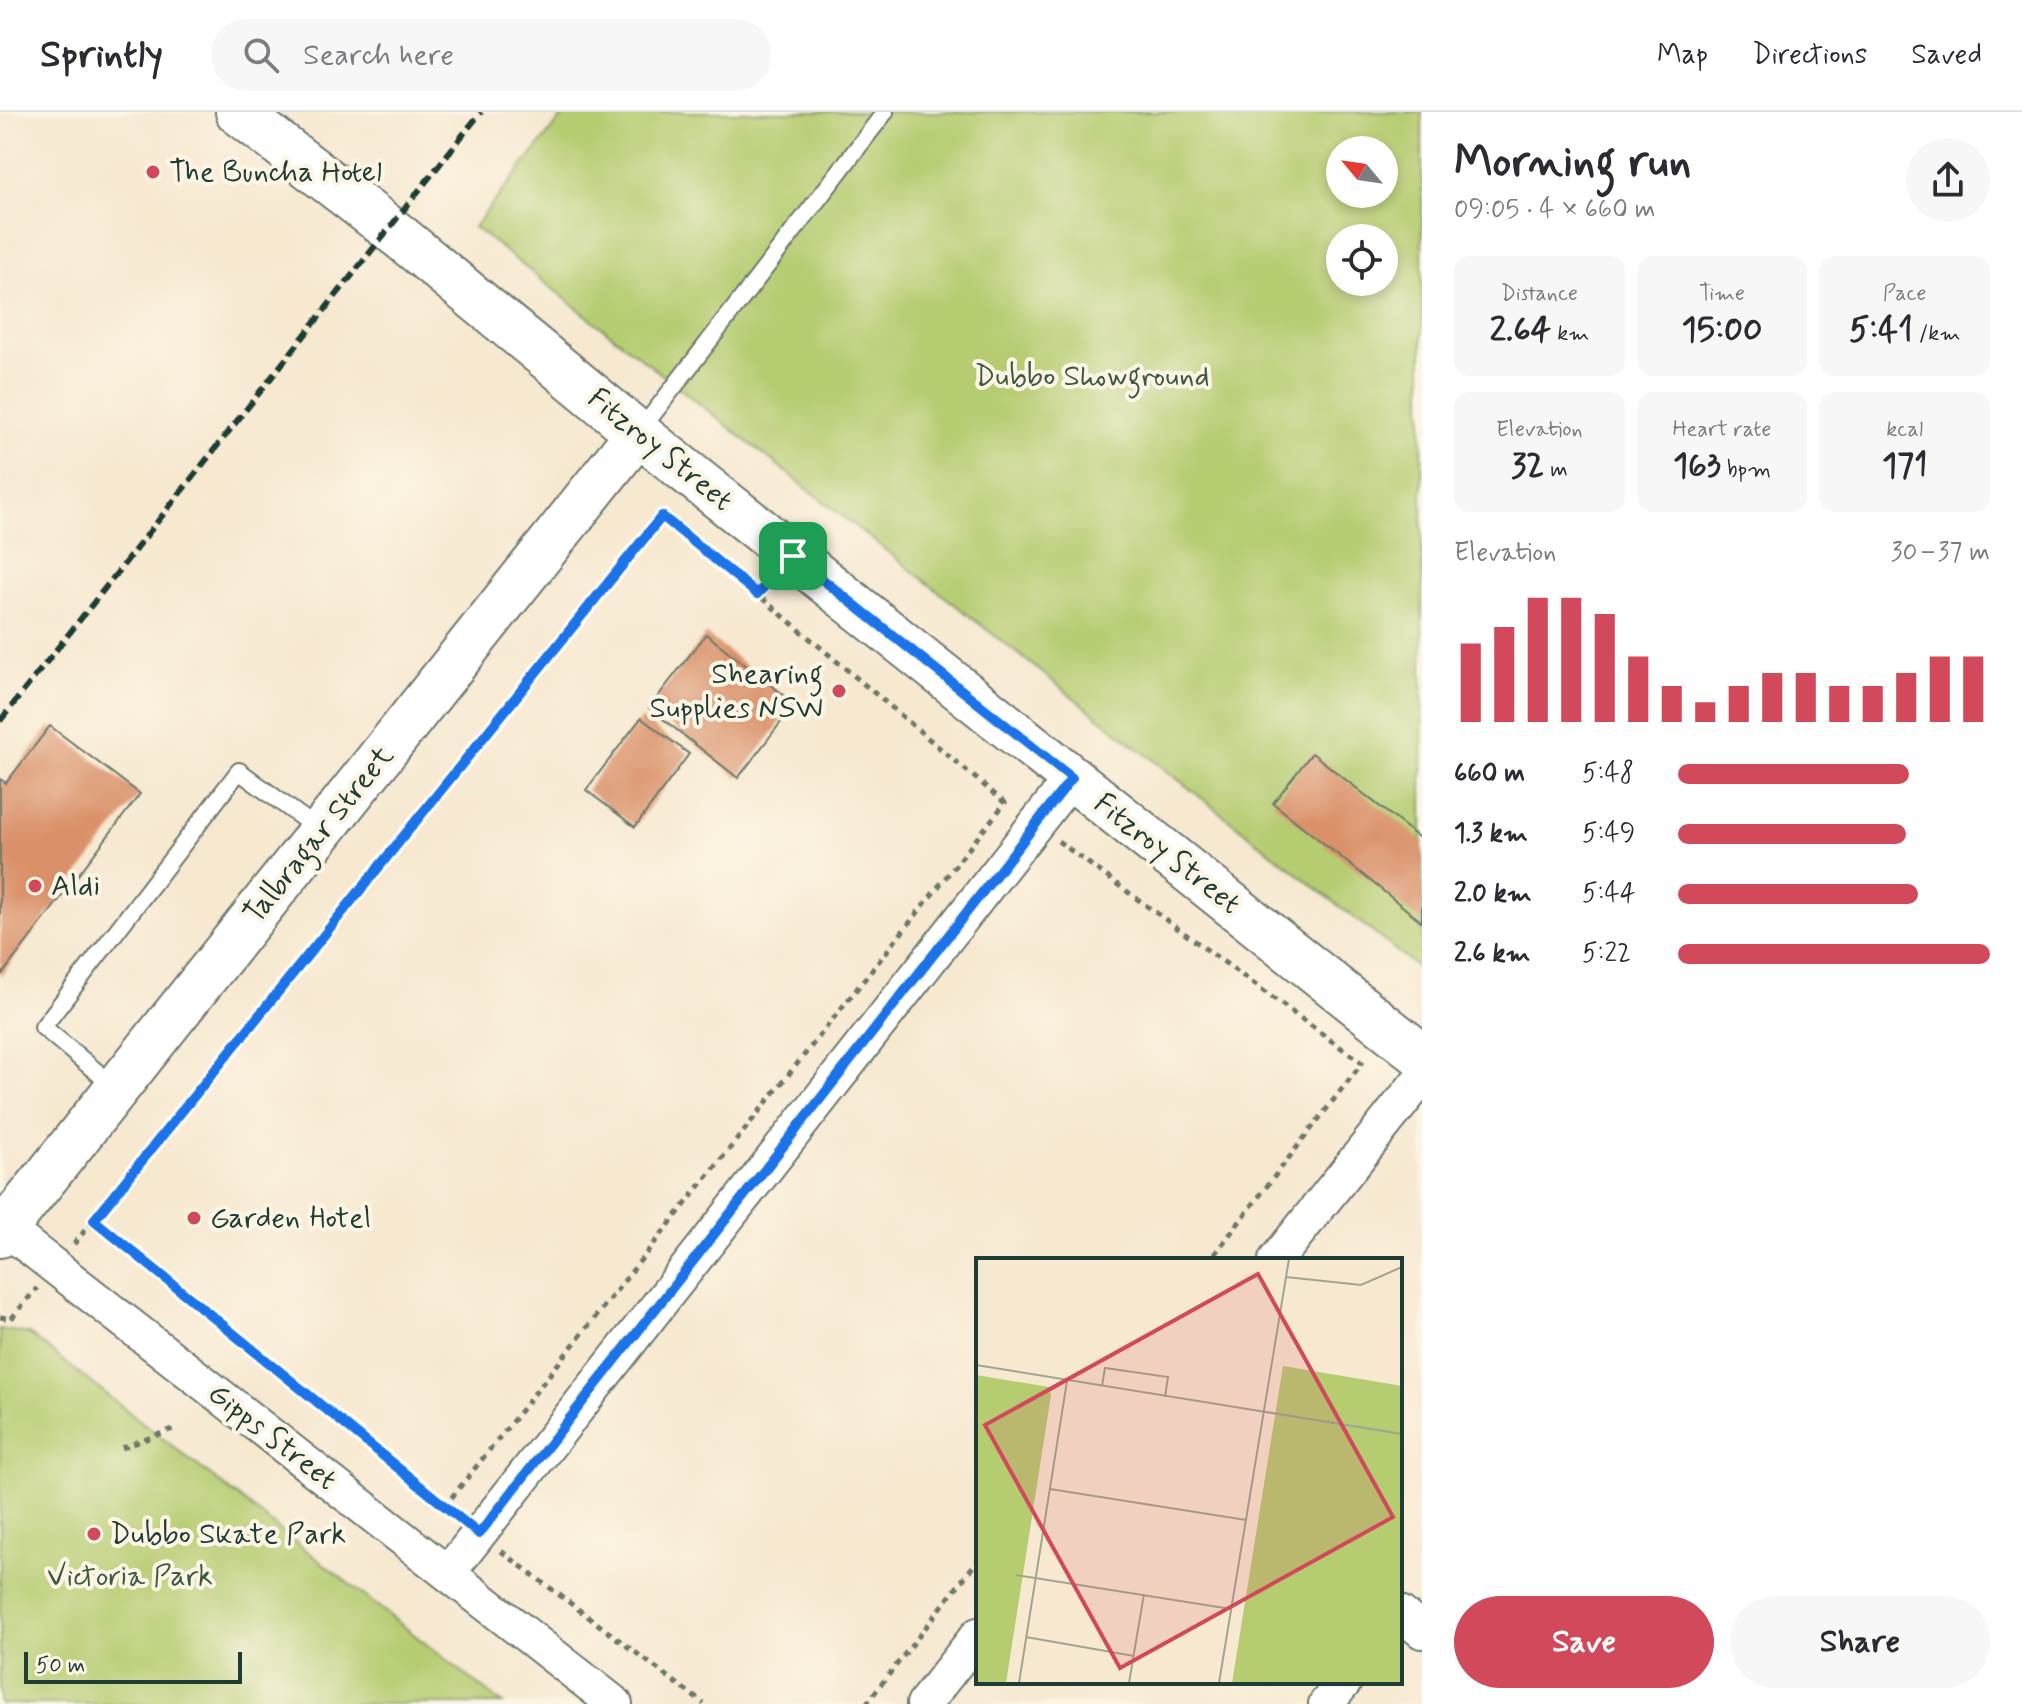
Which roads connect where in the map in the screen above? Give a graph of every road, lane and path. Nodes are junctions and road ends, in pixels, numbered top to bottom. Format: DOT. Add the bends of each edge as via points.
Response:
graph roads {
  1 [pos="238,112"];
  2 [pos="885,112"];
  3 [pos="638,433"];
  4 [pos="793,556"];
  5 [pos="757,594"];
  6 [pos="1072,778"];
  7 [pos="1005,803"];
  8 [pos="1035,825"];
  9 [pos="321,832"];
  10 [pos="1422,1056"];
  11 [pos="1422,1077"];
  12 [pos="117,1089"];
  13 [pos="3,1232"];
  14 [pos="1212,1258"];
  15 [pos="1278,1258"];
  16 [pos="0,1317"];
  17 [pos="11,1319"];
  18 [pos="173,1429"];
  19 [pos="122,1448"];
  20 [pos="444,1507"];
  21 [pos="479,1534"];
  22 [pos="976,1563"];
  23 [pos="448,1573"];
  24 [pos="1402,1615"];
  25 [pos="1422,1631"];
  26 [pos="976,1638"];
  27 [pos="1342,1684"];
  28 [pos="615,1704"];
  29 [pos="704,1704"];
  30 [pos="866,1704"];
  31 [pos="924,1704"];
  32 [pos="1326,1704"];
  1 -- 3 [label="street, Fitzroy Street" via="399,236"];
  2 -- 3 [label="lane"];
  3 -- 4 [label="street, Fitzroy Street"];
  3 -- 9 [label="street, Talbragar Street"];
  4 -- 5 [label="path"];
  4 -- 6 [label="street, Fitzroy Street"];
  5 -- 7 [label="path"];
  5 -- 20 [label="path" via="662,516 94,1220"];
  6 -- 8 [label="street"];
  6 -- 10 [label="street, Fitzroy Street"];
  7 -- 8 [label="path"];
  7 -- 20 [label="path"];
  8 -- 14 [label="path" via="1362,1063"];
  8 -- 21 [label="street"];
  9 -- 12 [label="street, Talbragar Street"];
  9 -- 12 [label="lane" via="239,771 43,1027"];
  11 -- 15 [label="street"];
  12 -- 13 [label="street, Talbragar Street"];
  13 -- 23 [label="street, Gipps Street"];
  16 -- 17 [label="path"];
  18 -- 19 [label="path"];
  20 -- 21 [label="path"];
  21 -- 23 [label="street"];
  21 -- 29 [label="path"];
  22 -- 30 [label="path"];
  23 -- 28 [label="street, Gipps Street"];
  24 -- 25 [label="street"];
  26 -- 31 [label="street"];
  27 -- 32 [label="street"];
}
